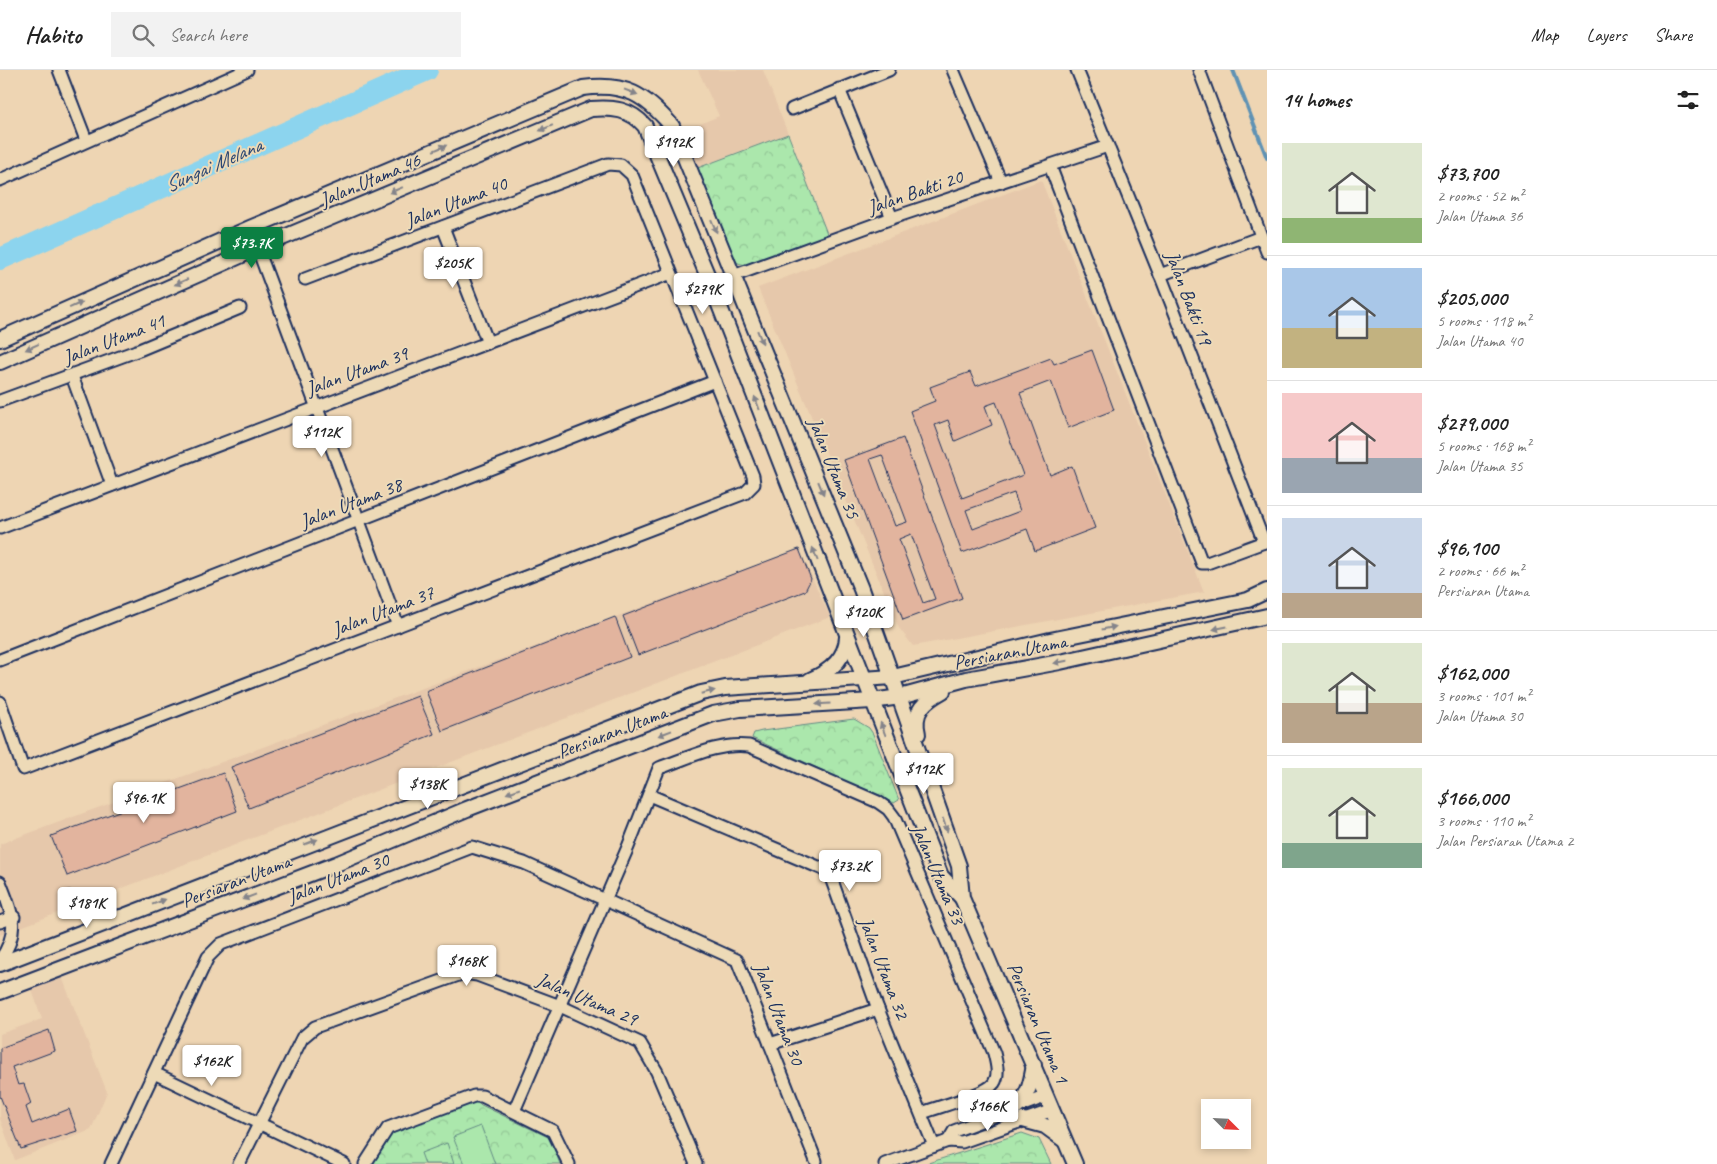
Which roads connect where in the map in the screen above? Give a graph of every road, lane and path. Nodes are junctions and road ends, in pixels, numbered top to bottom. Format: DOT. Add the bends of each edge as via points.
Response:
graph roads {
  1 [pos="59,70"];
  2 [pos="247,70"];
  3 [pos="889,70"];
  4 [pos="953,70"];
  5 [pos="1077,70"];
  6 [pos="1199,70"];
  7 [pos="583,88"];
  8 [pos="839,89"];
  9 [pos="792,109"];
  10 [pos="86,140"];
  11 [pos="1108,146"];
  12 [pos="1050,166"];
  13 [pos="0,180"];
  14 [pos="1001,182"];
  15 [pos="892,218"];
  16 [pos="443,227"];
  17 [pos="250,228"];
  18 [pos="1261,237"];
  19 [pos="258,248"];
  20 [pos="1267,252"];
  21 [pos="672,273"];
  22 [pos="1160,275"];
  23 [pos="735,276"];
  24 [pos="305,279"];
  25 [pos="711,284"];
  26 [pos="240,308"];
  27 [pos="0,340"];
  28 [pos="488,343"];
  29 [pos="0,362"];
  30 [pos="72,376"];
  31 [pos="715,381"];
  32 [pos="0,401"];
  33 [pos="317,406"];
  34 [pos="112,485"];
  35 [pos="359,520"];
  36 [pos="0,528"];
  37 [pos="1266,541"];
  38 [pos="1267,591"];
  39 [pos="1267,616"];
  40 [pos="398,626"];
  41 [pos="847,636"];
  42 [pos="0,660"];
  43 [pos="893,677"];
  44 [pos="966,679"];
  45 [pos="864,680"];
  46 [pos="804,683"];
  47 [pos="900,697"];
  48 [pos="872,701"];
  49 [pos="0,702"];
  50 [pos="932,786"];
  51 [pos="649,795"];
  52 [pos="0,882"];
  53 [pos="69,897"];
  54 [pos="962,898"];
  55 [pos="605,900"];
  56 [pos="123,916"];
  57 [pos="14,918"];
  58 [pos="0,922"];
  59 [pos="0,960"];
  60 [pos="0,964"];
  61 [pos="0,992"];
  62 [pos="560,1006"];
  63 [pos="878,1009"];
  64 [pos="770,1044"];
  65 [pos="1034,1065"];
  66 [pos="154,1073"];
  67 [pos="1047,1096"];
  68 [pos="1017,1108"];
  69 [pos="1053,1110"];
  70 [pos="514,1111"];
  71 [pos="922,1113"];
  72 [pos="1024,1120"];
  73 [pos="259,1123"];
  74 [pos="1065,1140"];
  75 [pos="948,1141"];
  76 [pos="934,1146"];
  77 [pos="816,1161"];
  78 [pos="112,1164"];
  79 [pos="239,1164"];
  80 [pos="344,1164"];
  81 [pos="365,1164"];
  82 [pos="569,1164"];
  83 [pos="696,1164"];
  84 [pos="885,1164"];
  85 [pos="1075,1164"];
  1 -- 10 [label="street"];
  2 -- 10 [label="street"];
  3 -- 8 [label="street"];
  4 -- 14 [label="street"];
  5 -- 11 [label="street, Jalan Bakti 19"];
  6 -- 18 [label="street"];
  17 -- 7 [label="street, Jalan Utama 46, one-way"];
  7 -- 23 [label="street, Jalan Utama 35, one-way" via="622,88 637,93 655,106 672,126"];
  8 -- 9 [label="street"];
  8 -- 15 [label="street"];
  10 -- 13 [label="street"];
  11 -- 12 [label="street, Jalan Bakti 20"];
  11 -- 22 [label="street, Jalan Bakti 19"];
  12 -- 14 [label="street, Jalan Bakti 20"];
  12 -- 37 [label="street" via="1202,563"];
  14 -- 15 [label="street, Jalan Bakti 20"];
  15 -- 23 [label="street, Jalan Bakti 20"];
  16 -- 21 [label="street, Jalan Utama 40" via="608,164 621,165 632,175"];
  16 -- 24 [label="street, Jalan Utama 40"];
  16 -- 28 [label="street"];
  17 -- 19 [label="street"];
  27 -- 17 [label="street, Jalan Utama 46, one-way"];
  18 -- 20 [label="street"];
  18 -- 22 [label="street"];
  25 -- 19 [label="street, Jalan Utama 46, one-way" via="645,126 636,116 607,107 591,109"];
  19 -- 29 [label="street, Jalan Utama 46, one-way"];
  19 -- 33 [label="street"];
  21 -- 28 [label="street, Jalan Utama 39"];
  21 -- 31 [label="street"];
  22 -- 37 [label="street, Jalan Bakti 19"];
  23 -- 25 [label="street"];
  23 -- 43 [label="street, Jalan Utama 35, one-way" via="862,589"];
  41 -- 25 [label="street, one-way"];
  26 -- 30 [label="street, Jalan Utama 41"];
  28 -- 33 [label="street, Jalan Utama 39"];
  30 -- 32 [label="street, Jalan Utama 41"];
  30 -- 34 [label="street"];
  31 -- 35 [label="street, Jalan Utama 38"];
  31 -- 40 [label="street, Jalan Utama 37" via="753,476 754,484 745,493"];
  33 -- 34 [label="street, Jalan Utama 39"];
  33 -- 35 [label="street"];
  34 -- 36 [label="street, Jalan Utama 39"];
  35 -- 40 [label="street"];
  35 -- 42 [label="street, Jalan Utama 38"];
  43 -- 38 [label="street, Persiaran Utama, one-way" via="1050,640 1248,600"];
  39 -- 44 [label="street, Persiaran Utama, one-way" via="1060,662"];
  40 -- 49 [label="street, Jalan Utama 37" via="23,769"];
  41 -- 45 [label="street"];
  41 -- 46 [label="street" via="847,646 839,660 823,675"];
  43 -- 45 [label="street, Persiaran Utama"];
  43 -- 47 [label="street, Persiaran Utama 1"];
  44 -- 47 [label="street, Persiaran Utama"];
  44 -- 50 [label="street" via="928,699 917,713 916,724"];
  45 -- 46 [label="street, Persiaran Utama"];
  45 -- 48 [label="street, Persiaran Utama 1"];
  56 -- 46 [label="street, Persiaran Utama, one-way" via="701,693 725,688"];
  47 -- 48 [label="street, Persiaran Utama"];
  47 -- 50 [label="street, Persiaran Utama 1"];
  54 -- 48 [label="street, Persiaran Utama 1, one-way" via="941,876"];
  48 -- 61 [label="street, Persiaran Utama, one-way" via="740,709 713,714 467,809 336,864"];
  50 -- 54 [label="street, Persiaran Utama 1, one-way" via="959,866"];
  51 -- 55 [label="street"];
  51 -- 63 [label="street, Jalan Utama 32" via="823,869 830,875"];
  51 -- 71 [label="street, Jalan Utama 33" via="659,768 736,744 750,746 888,809 994,1052 996,1064 994,1084"];
  52 -- 57 [label="street"];
  53 -- 56 [label="street" via="90,916"];
  54 -- 65 [label="street, Persiaran Utama 1"];
  55 -- 62 [label="street"];
  55 -- 64 [label="street, Jalan Utama 30" via="737,960"];
  55 -- 66 [label="street, Jalan Utama 30" via="497,853 472,847 457,851 221,944 208,957"];
  56 -- 60 [label="street, Persiaran Utama"];
  57 -- 58 [label="street"];
  57 -- 59 [label="street" via="12,940"];
  62 -- 70 [label="street"];
  62 -- 73 [label="street, Jalan Utama 29" via="464,973 315,1027 302,1038"];
  62 -- 83 [label="street, Jalan Utama 29" via="640,1043 657,1072"];
  63 -- 64 [label="street"];
  63 -- 71 [label="street, Jalan Utama 32"];
  64 -- 77 [label="street, Jalan Utama 30"];
  65 -- 67 [label="street, Persiaran Utama 1"];
  65 -- 68 [label="street" via="1026,1098"];
  66 -- 73 [label="street"];
  66 -- 78 [label="street, Jalan Utama 30"];
  67 -- 68 [label="street"];
  67 -- 69 [label="street, Persiaran Utama 1"];
  68 -- 75 [label="street" via="954,1131"];
  69 -- 72 [label="street"];
  69 -- 74 [label="street, Persiaran Utama 1"];
  70 -- 81 [label="street" via="482,1096 474,1096 388,1128"];
  70 -- 82 [label="street" via="553,1131"];
  71 -- 76 [label="street, Jalan Utama 32"];
  72 -- 74 [label="street" via="1045,1126"];
  72 -- 75 [label="street" via="962,1142"];
  73 -- 79 [label="street, Jalan Utama 29"];
  73 -- 80 [label="street"];
  74 -- 85 [label="street, Persiaran Utama 1"];
  75 -- 76 [label="street"];
  76 -- 84 [label="street"];
}
